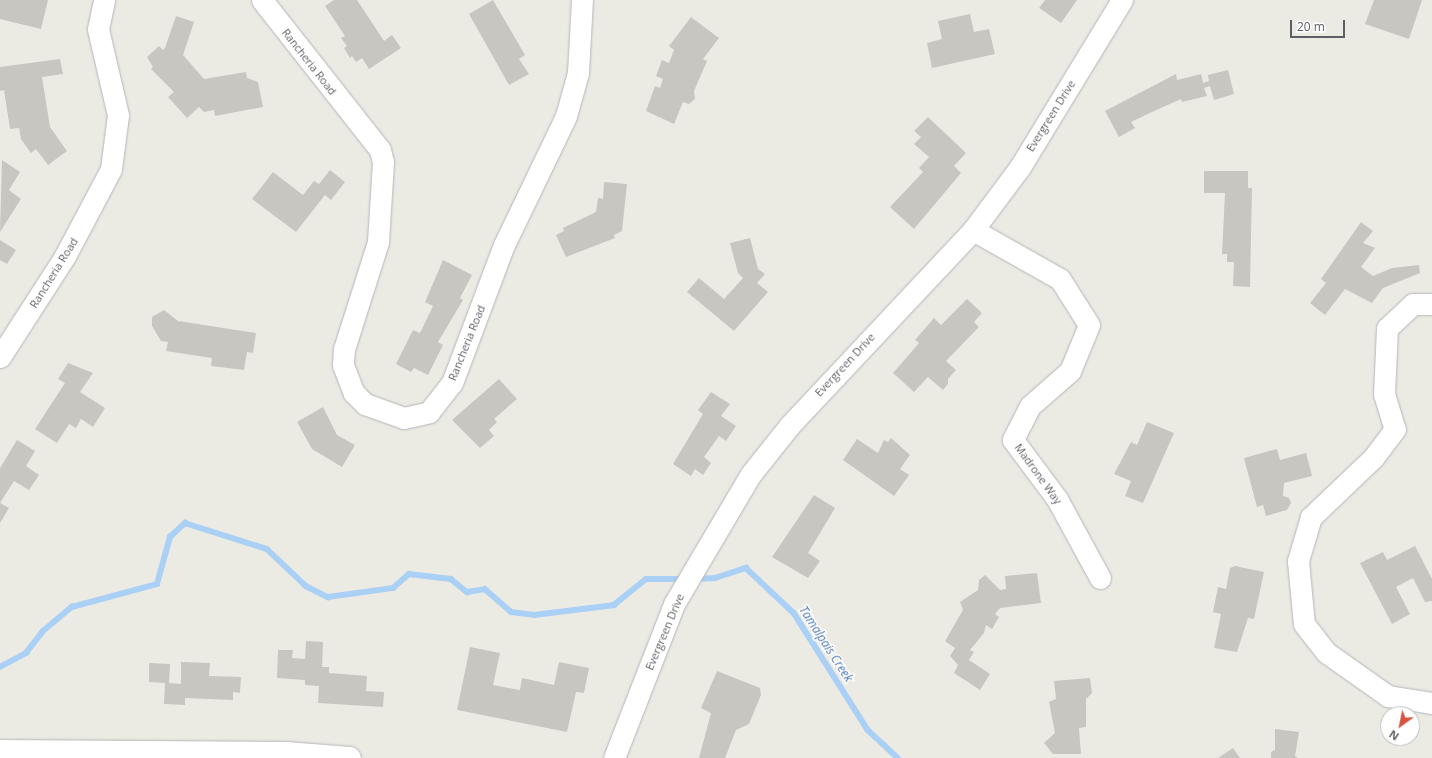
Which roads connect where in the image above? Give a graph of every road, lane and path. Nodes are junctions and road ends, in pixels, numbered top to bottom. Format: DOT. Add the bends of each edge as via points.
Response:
graph roads {
  1 [pos="104,0"];
  2 [pos="262,0"];
  3 [pos="582,0"];
  4 [pos="1122,0"];
  5 [pos="974,230"];
  6 [pos="1432,304"];
  7 [pos="0,357"];
  8 [pos="1100,578"];
  9 [pos="1432,703"];
  10 [pos="0,751"];
  11 [pos="350,758"];
  12 [pos="614,758"];
  1 -- 7 [label="street, Rancheria Road" via="98,29 118,115 111,169 65,256"];
  2 -- 3 [label="street, Rancheria Road" via="380,150 383,162 378,242 344,349 343,365 354,393 365,404 404,418 429,412 452,383 504,245 566,116 578,73"];
  4 -- 5 [label="street, Evergreen Drive" via="1020,167"];
  5 -- 8 [label="street, Madrone Way" via="1060,279 1089,325 1070,371 1030,406 1013,440 1057,499"];
  5 -- 12 [label="street, Evergreen Drive" via="790,424 751,474 682,591"];
  6 -- 9 [label="street" via="1413,304 1387,328 1384,394 1395,429 1373,458 1311,517 1298,561 1304,624 1327,653 1388,696"];
  10 -- 11 [label="street" via="286,753"];
}
